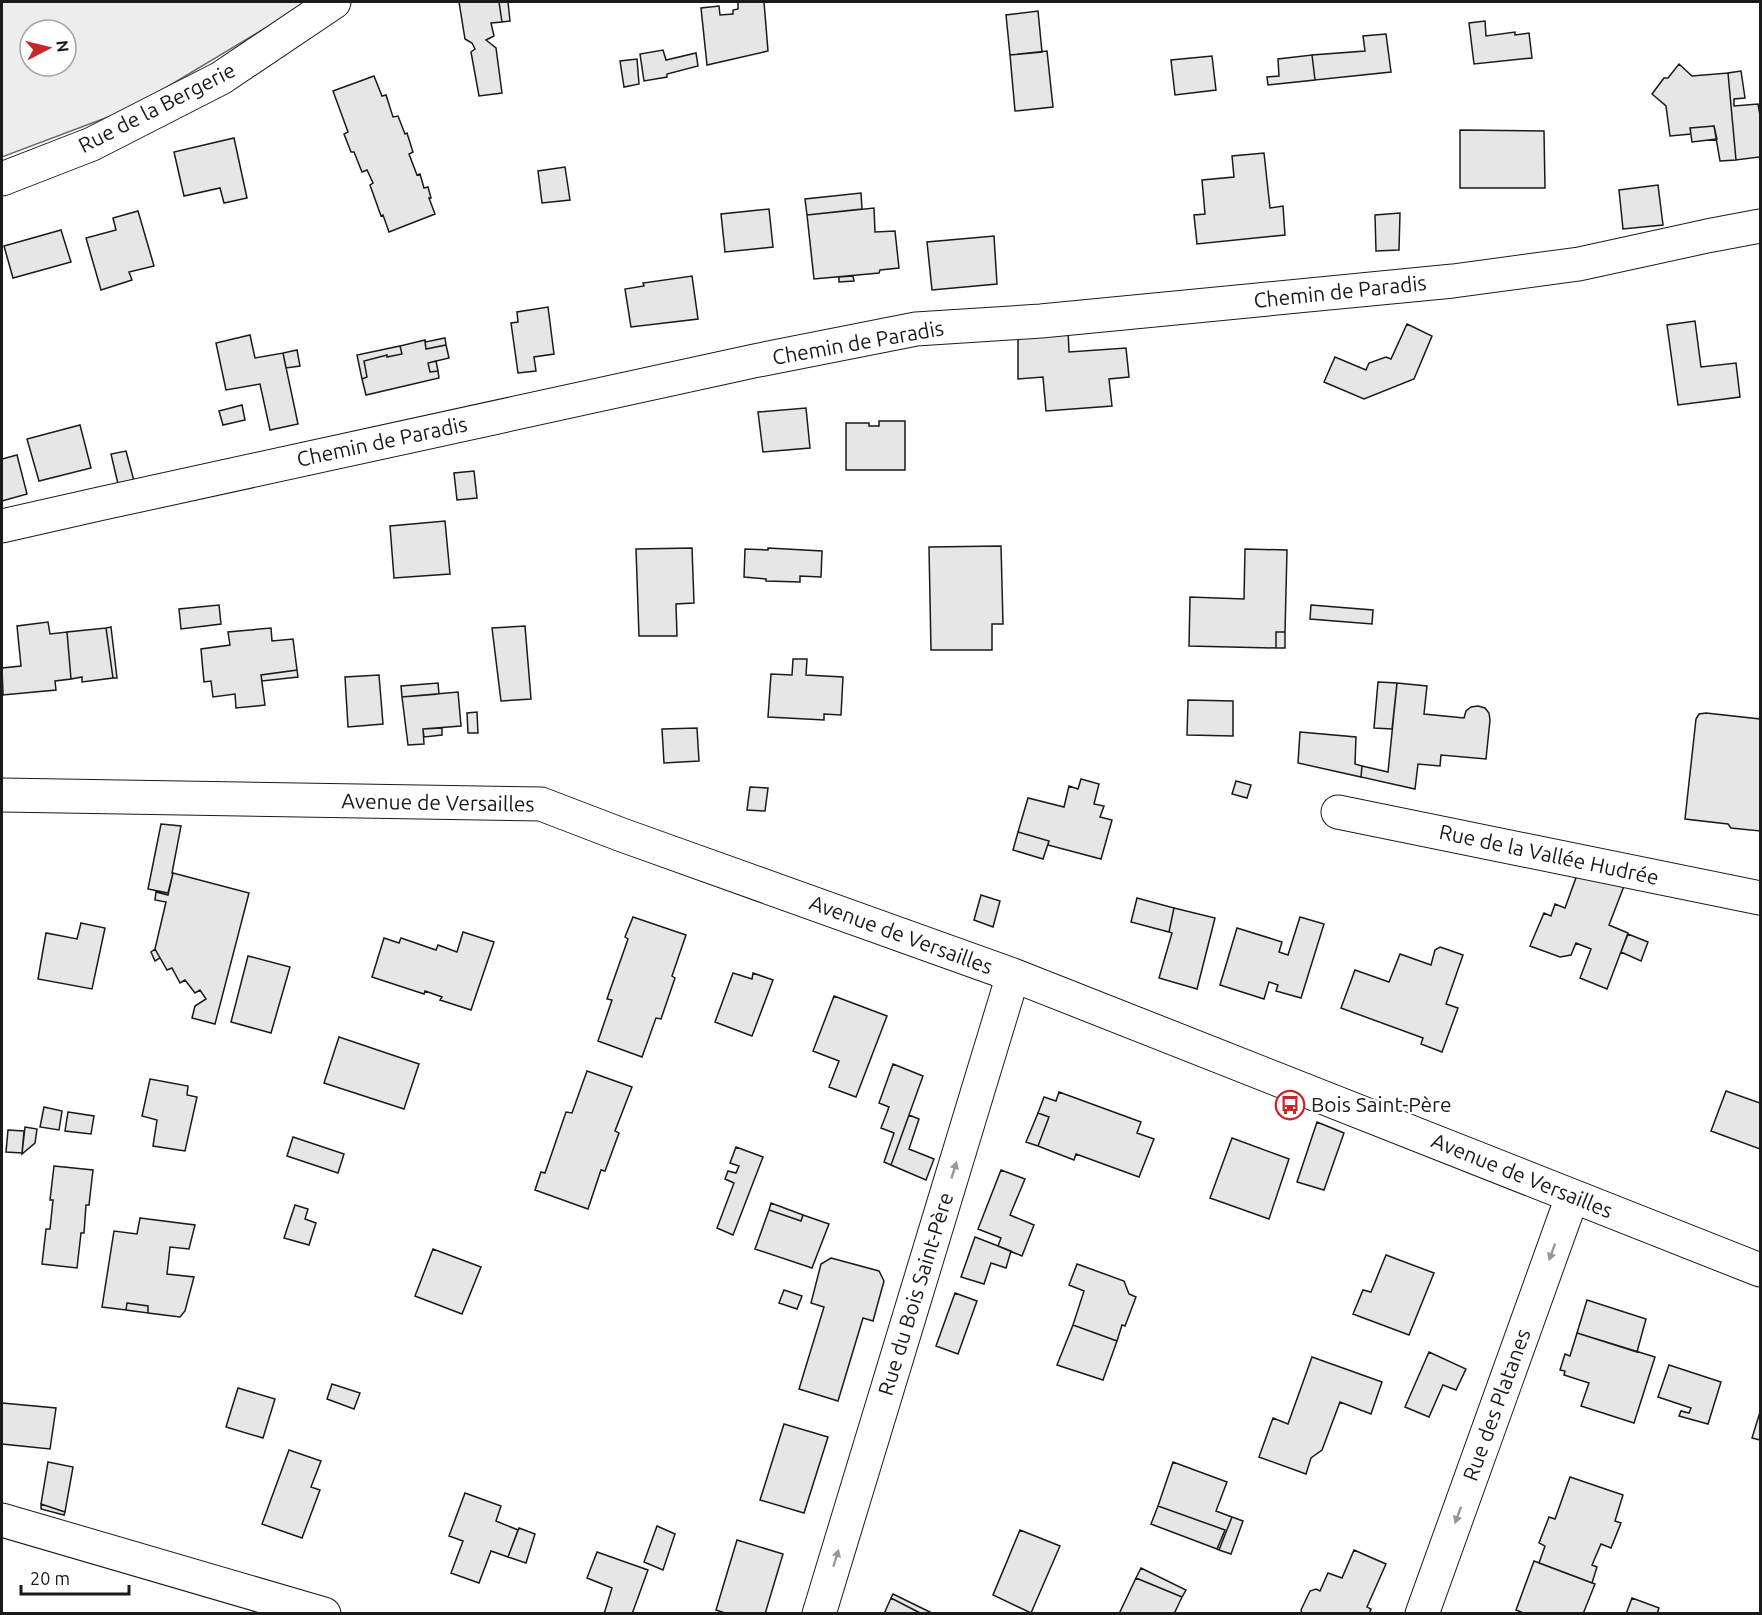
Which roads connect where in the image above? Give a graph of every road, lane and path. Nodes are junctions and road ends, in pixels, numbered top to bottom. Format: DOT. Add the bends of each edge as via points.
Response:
graph roads {
  1 [pos="334,2"];
  2 [pos="2,178"];
  3 [pos="1761,226"];
  4 [pos="2,526"];
  5 [pos="2,795"];
  6 [pos="1338,812"];
  7 [pos="1761,898"];
  8 [pos="1013,975"];
  9 [pos="1572,1197"];
  10 [pos="1761,1270"];
  11 [pos="2,1520"];
  12 [pos="324,1614"];
  13 [pos="819,1614"];
  14 [pos="1422,1614"];
  1 -- 2 [label="street, Rue de la Bergerie" via="221,78 92,144"];
  3 -- 4 [label="street, Chemin de Paradis" via="1579,264 1453,281 1041,321 916,328"];
  5 -- 8 [label="street, Avenue de Versailles" via="542,804"];
  6 -- 7 [label="street, Rue de la Vallée Hudrée"];
  8 -- 9 [label="street, Avenue de Versailles"];
  13 -- 8 [label="street, Rue du Bois Saint-Père, one-way"];
  9 -- 10 [label="street, Avenue de Versailles"];
  9 -- 14 [label="street, Rue des Platanes, one-way"];
  11 -- 12 [label="street"];
}
